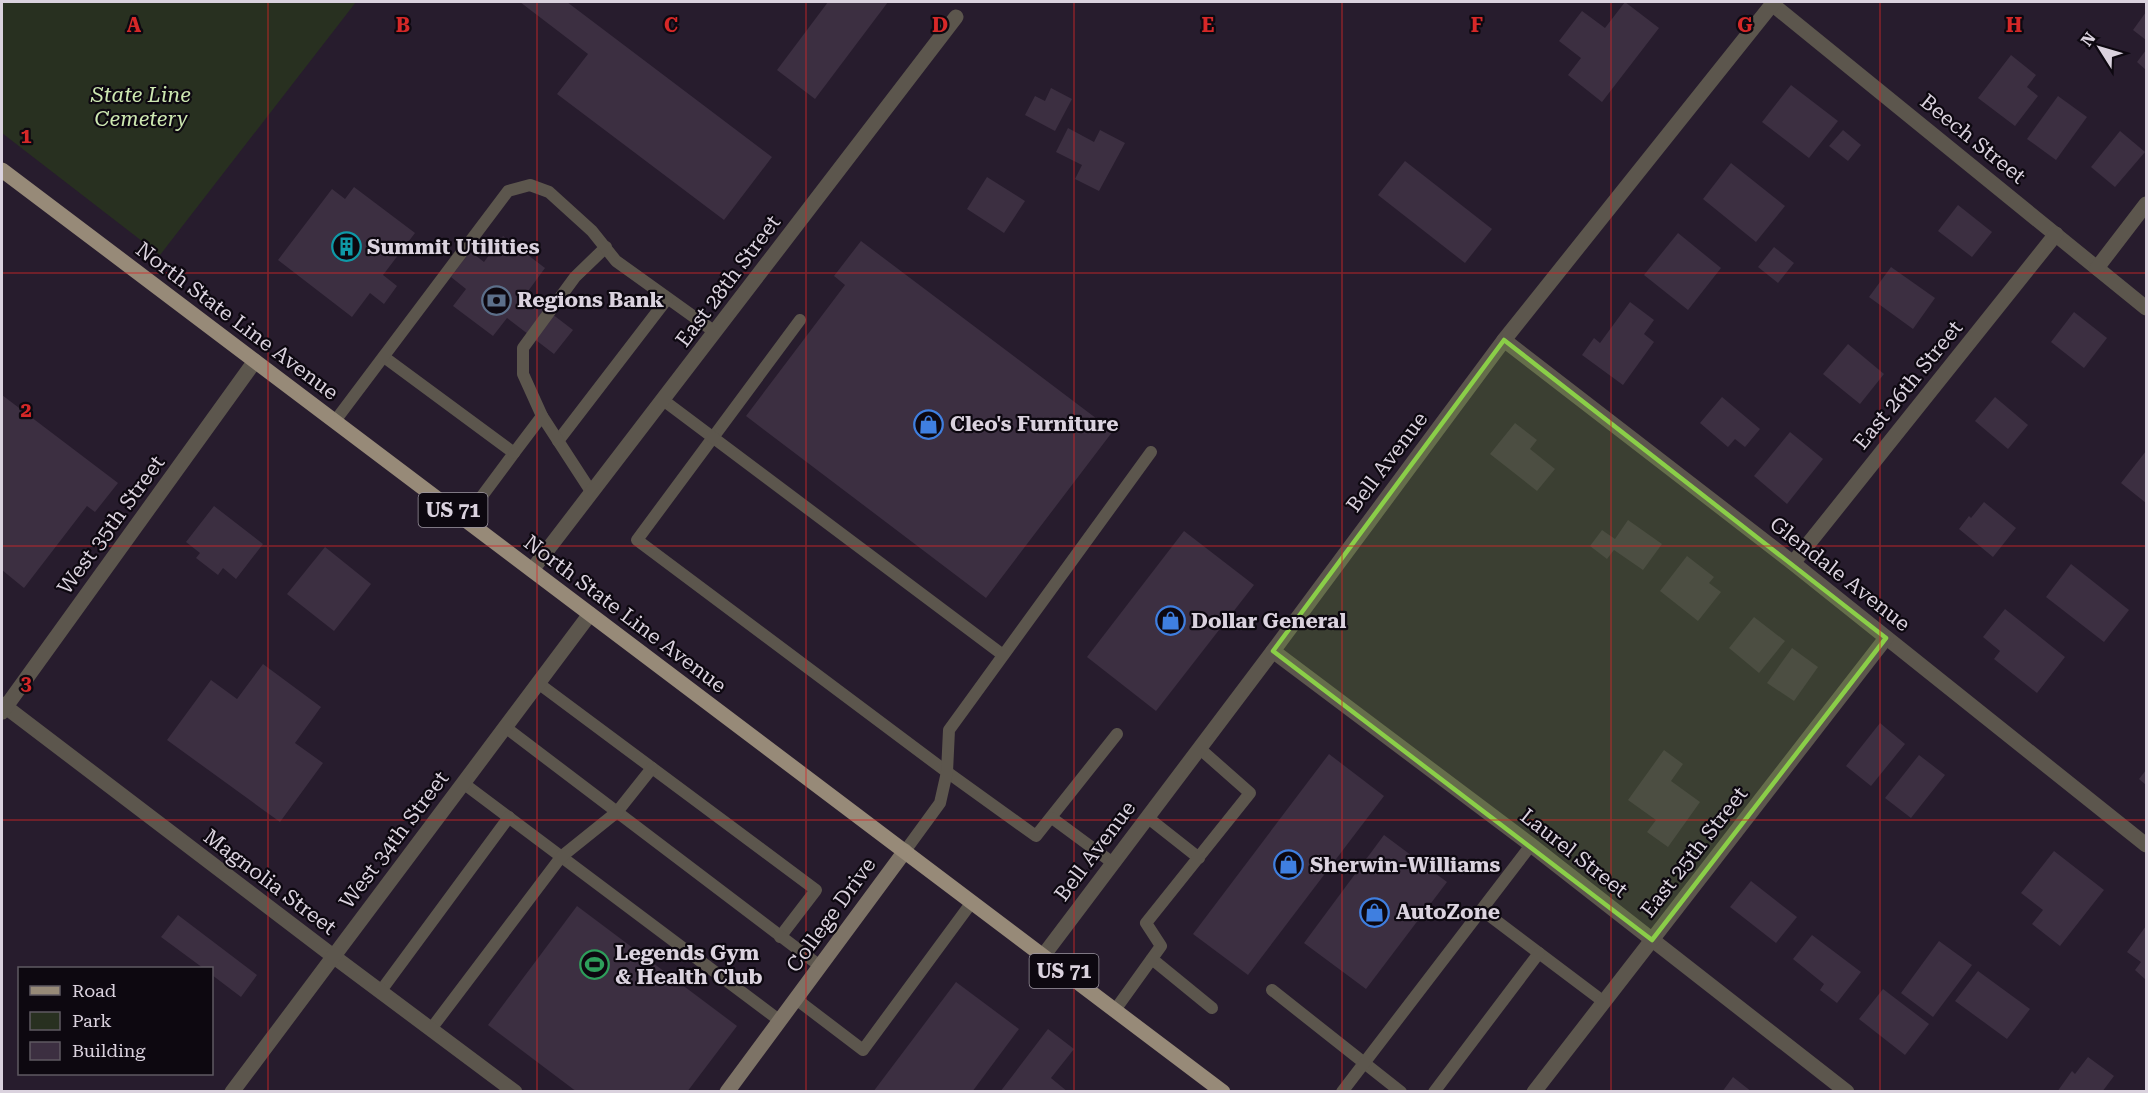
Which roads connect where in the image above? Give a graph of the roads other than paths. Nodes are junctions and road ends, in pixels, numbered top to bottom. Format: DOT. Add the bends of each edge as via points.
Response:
graph roads {
  1 [pos="1773,3"];
  2 [pos="956,17"];
  3 [pos="2,170"];
  4 [pos="2146,204"];
  5 [pos="2055,234"];
  6 [pos="606,247"];
  7 [pos="2097,268"];
  8 [pos="667,299"];
  9 [pos="2146,308"];
  10 [pos="800,320"];
  11 [pos="715,332"];
  12 [pos="1504,340"];
  13 [pos="384,357"];
  14 [pos="255,361"];
  15 [pos="663,400"];
  16 [pos="542,416"];
  17 [pos="335,422"];
  18 [pos="713,438"];
  19 [pos="558,441"];
  20 [pos="1151,452"];
  21 [pos="514,453"];
  22 [pos="592,493"];
  23 [pos="465,519"];
  24 [pos="1793,563"];
  25 [pos="532,570"];
  26 [pos="590,614"];
  27 [pos="1886,638"];
  28 [pos="1273,651"];
  29 [pos="1003,655"];
  30 [pos="538,683"];
  31 [pos="3,708"];
  32 [pos="505,727"];
  33 [pos="1117,734"];
  34 [pos="1199,748"];
  35 [pos="652,768"];
  36 [pos="947,772"];
  37 [pos="463,783"];
  38 [pos="617,812"];
  39 [pos="509,817"];
  40 [pos="1147,817"];
  41 [pos="1052,818"];
  42 [pos="1531,845"];
  43 [pos="2146,845"];
  44 [pos="905,851"];
  45 [pos="561,857"];
  46 [pos="1199,858"];
  47 [pos="1113,863"];
  48 [pos="972,902"];
  49 [pos="1482,910"];
  50 [pos="780,937"];
  51 [pos="1652,940"];
  52 [pos="1539,953"];
  53 [pos="333,956"];
  54 [pos="1043,956"];
  55 [pos="1152,959"];
  56 [pos="820,966"];
  57 [pos="1272,990"];
  58 [pos="380,992"];
  59 [pos="796,999"];
  60 [pos="1604,1002"];
  61 [pos="1212,1008"];
  62 [pos="1115,1010"];
  63 [pos="779,1020"];
  64 [pos="431,1029"];
  65 [pos="1364,1062"];
  66 [pos="232,1092"];
  67 [pos="515,1092"];
  68 [pos="727,1092"];
  69 [pos="1223,1092"];
  70 [pos="1342,1092"];
  71 [pos="1401,1092"];
  72 [pos="1434,1092"];
  73 [pos="1534,1092"];
  74 [pos="1847,1092"];
  1 -- 5 [label="street, Beech Street"];
  1 -- 12 [label="street, Bell Avenue"];
  2 -- 11 [label="street, East 28th Street"];
  3 -- 14 [label="main road, North State Line Avenue / US 71"];
  4 -- 7 [label="street"];
  5 -- 7 [label="street, Beech Street"];
  5 -- 24 [label="street, East 26th Street"];
  6 -- 8 [label="lane" via="616,261"];
  6 -- 13 [label="lane" via="549,192 530,185 508,191"];
  6 -- 16 [label="lane" via="575,277 523,348 523,374"];
  7 -- 9 [label="street, Beech Street"];
  8 -- 11 [label="lane"];
  8 -- 19 [label="lane"];
  10 -- 18 [label="lane"];
  11 -- 15 [label="street, East 28th Street"];
  12 -- 24 [label="street, Glendale Avenue"];
  12 -- 28 [label="street, Bell Avenue"];
  13 -- 17 [label="lane"];
  13 -- 21 [label="lane"];
  14 -- 17 [label="main road, North State Line Avenue / US 71"];
  14 -- 31 [label="street, West 35th Street"];
  15 -- 18 [label="lane"];
  15 -- 22 [label="street, East 28th Street"];
  16 -- 19 [label="lane"];
  16 -- 21 [label="lane"];
  17 -- 23 [label="main road, North State Line Avenue / US 71"];
  18 -- 29 [label="lane"];
  18 -- 36 [label="lane" via="637,540"];
  19 -- 22 [label="lane"];
  20 -- 29 [label="lane"];
  21 -- 23 [label="lane"];
  22 -- 25 [label="street, East 28th Street"];
  23 -- 25 [label="main road, North State Line Avenue / US 71"];
  24 -- 27 [label="street, Glendale Avenue"];
  25 -- 26 [label="main road, North State Line Avenue / US 71"];
  26 -- 30 [label="street, West 34th Street"];
  26 -- 44 [label="main road, North State Line Avenue / US 71"];
  27 -- 43 [label="street, Glendale Avenue"];
  27 -- 51 [label="street, East 25th Street"];
  28 -- 34 [label="street, Bell Avenue"];
  28 -- 42 [label="street, Laurel Street"];
  29 -- 36 [label="lane" via="949,730"];
  30 -- 32 [label="street, West 34th Street"];
  30 -- 35 [label="lane"];
  31 -- 53 [label="street, Magnolia Street"];
  32 -- 37 [label="street, West 34th Street"];
  32 -- 38 [label="lane"];
  33 -- 41 [label="lane"];
  34 -- 40 [label="street, Bell Avenue"];
  34 -- 46 [label="lane" via="1250,793"];
  35 -- 38 [label="lane"];
  35 -- 50 [label="lane" via="816,890"];
  36 -- 41 [label="lane" via="1036,836"];
  36 -- 44 [label="lane" via="940,803"];
  37 -- 39 [label="lane"];
  37 -- 53 [label="street, West 34th Street"];
  38 -- 45 [label="lane"];
  38 -- 50 [label="lane"];
  39 -- 45 [label="lane"];
  39 -- 58 [label="lane"];
  40 -- 46 [label="lane"];
  40 -- 47 [label="street, Bell Avenue"];
  41 -- 47 [label="lane"];
  42 -- 49 [label="lane"];
  42 -- 51 [label="street, Laurel Street"];
  44 -- 48 [label="main road, North State Line Avenue / US 71"];
  44 -- 56 [label="street, College Drive"];
  45 -- 63 [label="lane"];
  45 -- 64 [label="lane"];
  46 -- 55 [label="lane" via="1146,923 1161,946"];
  47 -- 54 [label="street, Bell Avenue"];
  48 -- 54 [label="main road, North State Line Avenue / US 71"];
  48 -- 59 [label="lane" via="863,1050"];
  49 -- 52 [label="lane"];
  49 -- 65 [label="lane"];
  50 -- 56 [label="lane"];
  51 -- 60 [label="street, East 25th Street"];
  51 -- 74 [label="street, Laurel Street"];
  52 -- 60 [label="lane"];
  52 -- 72 [label="lane"];
  53 -- 58 [label="street, Magnolia Street"];
  53 -- 66 [label="street, West 34th Street"];
  54 -- 62 [label="main road, North State Line Avenue / US 71"];
  55 -- 61 [label="lane"];
  55 -- 62 [label="lane"];
  56 -- 59 [label="street, College Drive"];
  57 -- 65 [label="lane"];
  58 -- 64 [label="street, Magnolia Street"];
  59 -- 63 [label="street, College Drive"];
  60 -- 73 [label="street, East 25th Street"];
  62 -- 69 [label="main road, North State Line Avenue / US 71"];
  63 -- 68 [label="street, College Drive"];
  64 -- 67 [label="street, Magnolia Street"];
  65 -- 70 [label="lane"];
  65 -- 71 [label="lane"];
}
